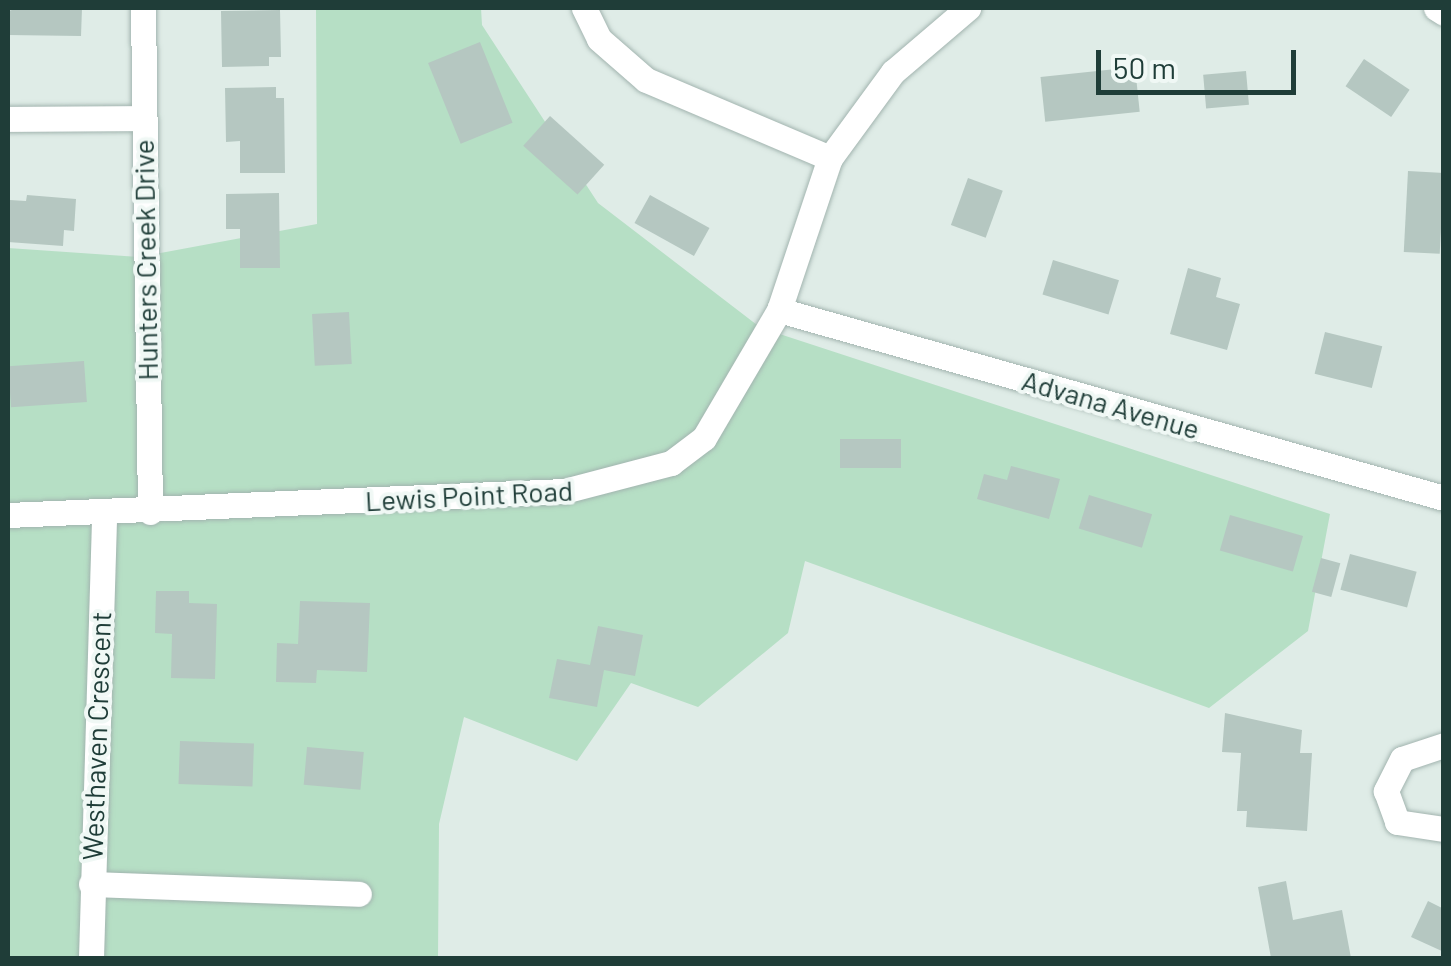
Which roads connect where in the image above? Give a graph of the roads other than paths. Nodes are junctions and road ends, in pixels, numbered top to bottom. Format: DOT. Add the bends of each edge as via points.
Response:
graph roads {
  1 [pos="143,8"];
  2 [pos="584,8"];
  3 [pos="968,8"];
  4 [pos="1436,8"];
  5 [pos="1444,13"];
  6 [pos="143,118"];
  7 [pos="8,119"];
  8 [pos="830,158"];
  9 [pos="779,310"];
  10 [pos="1444,498"];
  11 [pos="150,512"];
  12 [pos="104,514"];
  13 [pos="8,515"];
  14 [pos="1444,745"];
  15 [pos="1444,829"];
  16 [pos="91,884"];
  17 [pos="360,894"];
  18 [pos="92,958"];
  1 -- 6 [label="street, Hunters Creek Drive"];
  2 -- 8 [label="street" via="599,39 646,80"];
  3 -- 8 [label="street, Lewis Point Road" via="892,72"];
  4 -- 5 [label="street"];
  6 -- 7 [label="street"];
  6 -- 11 [label="street, Hunters Creek Drive"];
  8 -- 9 [label="street, Lewis Point Road"];
  9 -- 10 [label="street, Advana Avenue"];
  9 -- 11 [label="street, Lewis Point Road" via="704,438 654,469 564,491"];
  11 -- 12 [label="street, Lewis Point Road"];
  12 -- 13 [label="street, Lewis Point Road"];
  12 -- 16 [label="street, Westhaven Crescent"];
  14 -- 15 [label="street" via="1402,758 1386,790 1397,822"];
  16 -- 17 [label="street"];
  16 -- 18 [label="street, Westhaven Crescent"];
}
